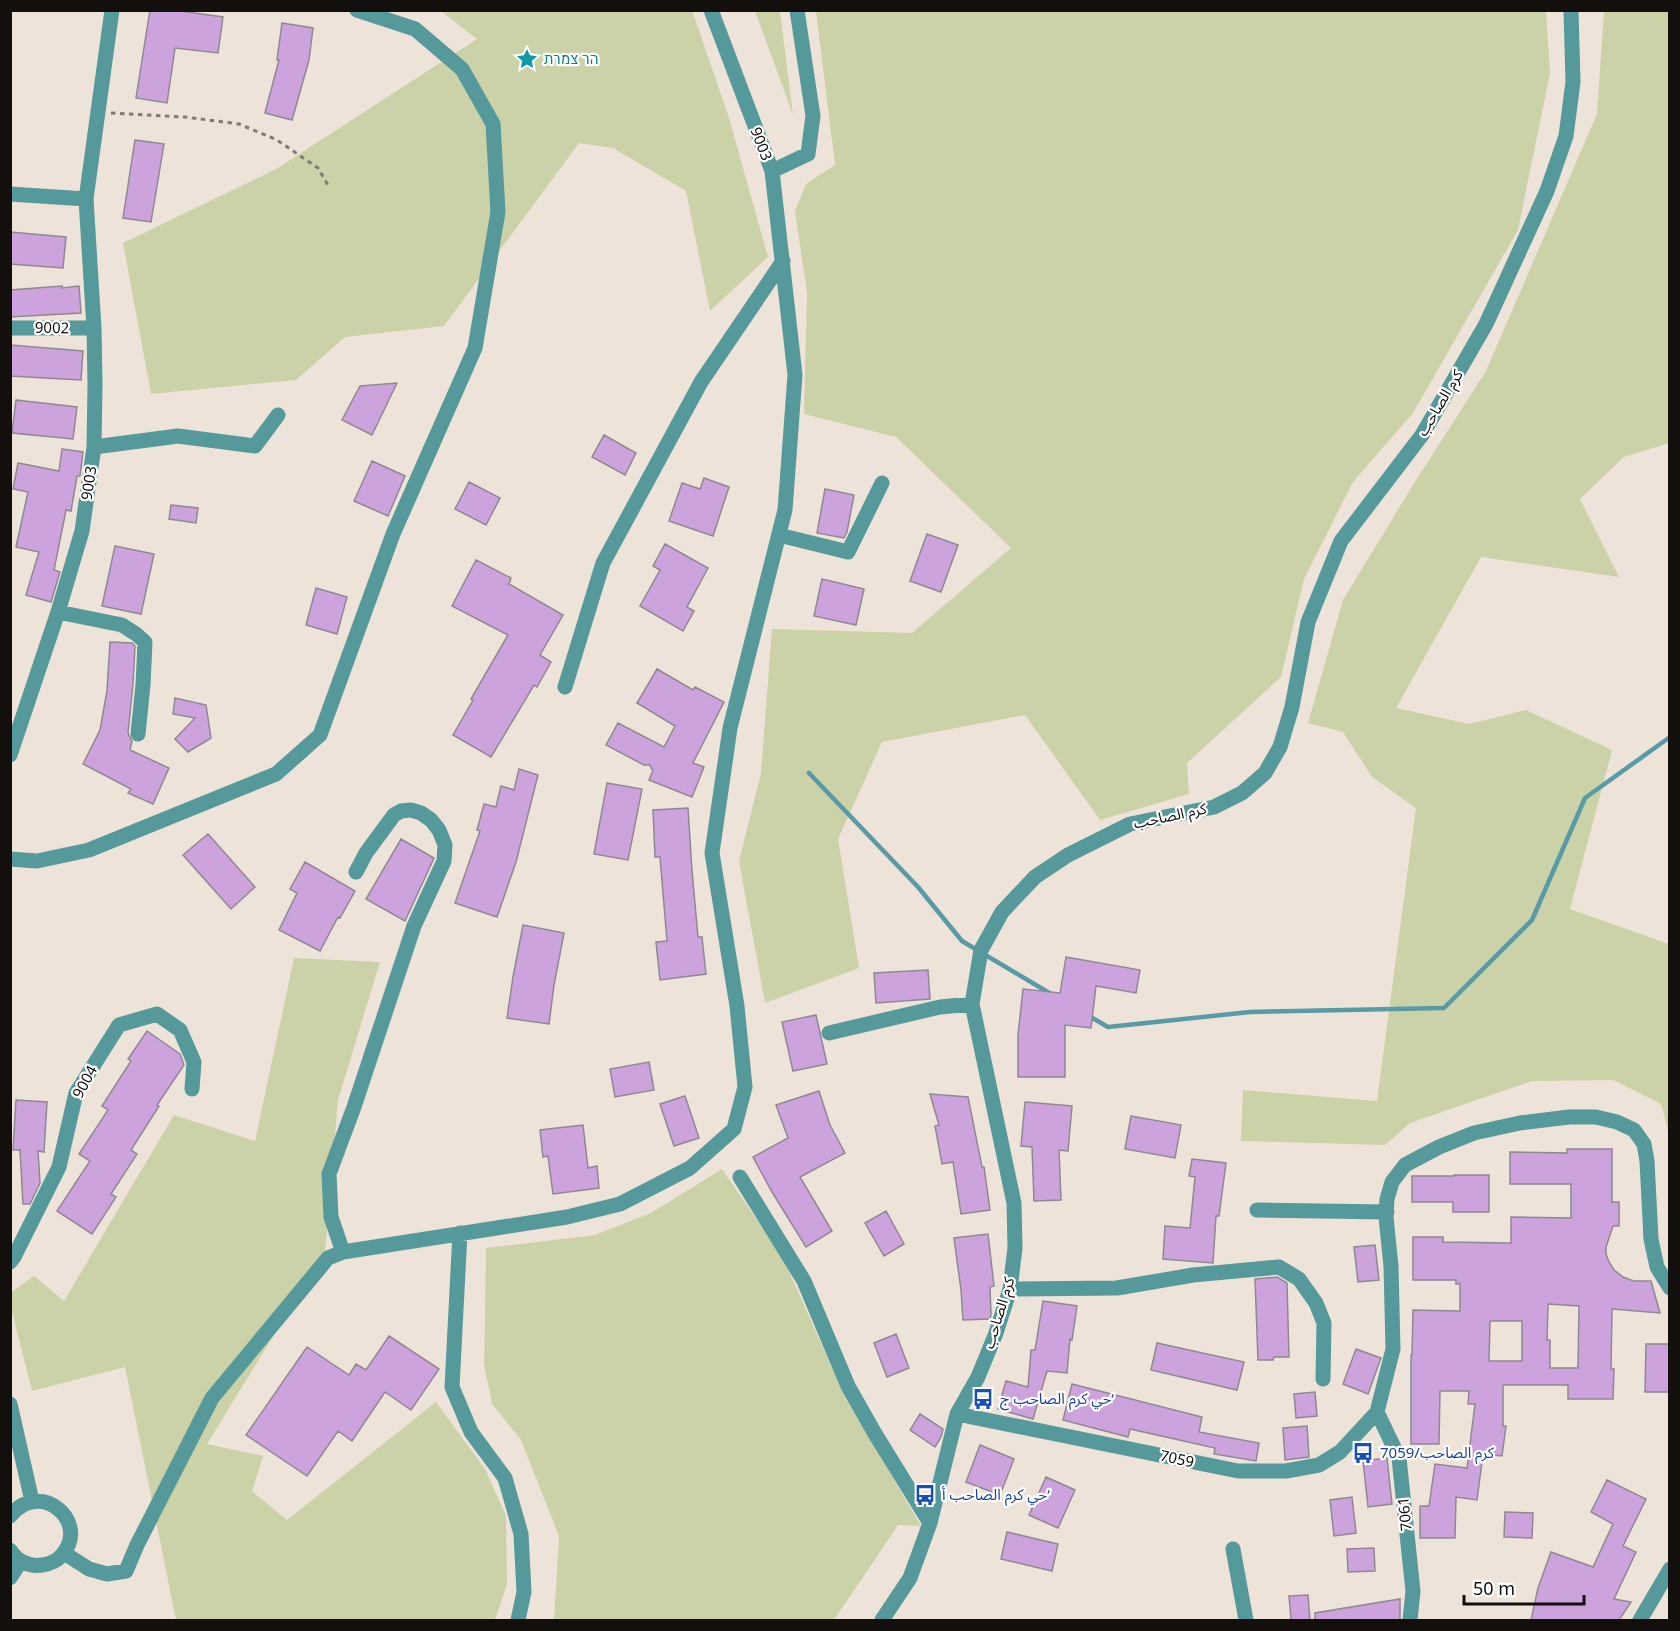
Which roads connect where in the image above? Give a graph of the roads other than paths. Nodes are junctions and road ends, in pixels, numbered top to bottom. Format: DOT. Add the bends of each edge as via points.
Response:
graph roads {
  1 [pos="112,10"];
  2 [pos="357,10"];
  3 [pos="711,10"];
  4 [pos="797,10"];
  5 [pos="1571,10"];
  6 [pos="772,171"];
  7 [pos="10,194"];
  8 [pos="86,199"];
  9 [pos="783,261"];
  10 [pos="10,328"];
  11 [pos="94,328"];
  12 [pos="278,415"];
  13 [pos="94,447"];
  14 [pos="882,483"];
  15 [pos="779,535"];
  16 [pos="58,612"];
  17 [pos="565,687"];
  18 [pos="138,734"];
  19 [pos="12,744"];
  20 [pos="10,859"];
  21 [pos="356,872"];
  22 [pos="972,1004"];
  23 [pos="829,1033"];
  24 [pos="192,1089"];
  25 [pos="740,1177"];
  26 [pos="1257,1210"];
  27 [pos="1387,1212"];
  28 [pos="460,1233"];
  29 [pos="343,1252"];
  30 [pos="10,1262"];
  31 [pos="1670,1288"];
  32 [pos="1010,1289"];
  33 [pos="1323,1379"];
  34 [pos="10,1404"];
  35 [pos="1377,1412"];
  36 [pos="957,1413"];
  37 [pos="32,1501"];
  38 [pos="10,1516"];
  39 [pos="930,1523"];
  40 [pos="1233,1549"];
  41 [pos="64,1553"];
  42 [pos="16,1555"];
  43 [pos="1670,1569"];
  44 [pos="10,1578"];
  45 [pos="518,1620"];
  46 [pos="882,1620"];
  47 [pos="1246,1620"];
  48 [pos="1410,1620"];
  49 [pos="1640,1620"];
  1 -- 8 [label="street, 9003"];
  2 -- 20 [label="street" via="415,29 462,69 493,124 498,212 475,348 393,534 320,735 276,774 89,850 37,861"];
  3 -- 6 [label="street, 9003"];
  4 -- 6 [label="street, 9003" via="813,116 811,138 808,154"];
  5 -- 22 [label="street, كرم الصاحب" via="1573,82 1566,136 1547,191 1486,324 1422,435 1341,541 1308,622 1280,747 1265,773 1242,794 1214,807 1130,824 1068,855 1035,877 1002,912 981,950"];
  6 -- 9 [label="street"];
  7 -- 8 [label="street"];
  8 -- 11 [label="street, 9003"];
  9 -- 15 [label="street" via="795,375 785,510"];
  9 -- 17 [label="street" via="701,382 603,563"];
  10 -- 11 [label="street, 9002"];
  11 -- 13 [label="street, 9003"];
  12 -- 13 [label="street" via="255,446 178,436"];
  13 -- 16 [label="street, 9003" via="82,531"];
  14 -- 15 [label="street" via="848,552"];
  15 -- 28 [label="street" via="730,728 712,853 737,1006 745,1086 734,1129 690,1168 620,1204 567,1217"];
  16 -- 18 [label="street" via="122,625 145,642"];
  16 -- 19 [label="street, 9003"];
  21 -- 29 [label="street" via="394,815 401,811 421,813 440,830 445,845 444,861 414,926 330,1174 331,1217"];
  22 -- 23 [label="street" via="940,1007"];
  22 -- 32 [label="street, كرم الصاحب" via="1014,1203 1015,1248"];
  24 -- 30 [label="street, 9004" via="194,1062 180,1030 157,1014 120,1025 76,1093 59,1167"];
  25 -- 39 [label="street" via="804,1281 848,1386"];
  26 -- 27 [label="street"];
  27 -- 31 [label="street" via="1392,1182 1405,1165 1438,1146 1520,1123 1569,1117 1617,1122 1634,1130 1644,1144 1651,1239 1657,1267"];
  27 -- 35 [label="street" via="1392,1349"];
  28 -- 29 [label="street"];
  28 -- 45 [label="street" via="452,1388 471,1432 505,1478 521,1534 524,1592"];
  29 -- 41 [label="street" via="328,1258 212,1398 126,1571 107,1574 89,1569"];
  32 -- 33 [label="street" via="1117,1288 1193,1275 1279,1267 1299,1279 1324,1323"];
  32 -- 36 [label="street, كرم الصاحب" via="978,1377"];
  34 -- 37 [label="street"];
  35 -- 36 [label="street, 7059" via="1340,1452 1319,1465 1286,1471 1238,1471"];
  35 -- 48 [label="street, 7061" via="1399,1458 1413,1591"];
  36 -- 39 [label="street, كرم الصاحب"];
  37 -- 38 [label="street"];
  37 -- 41 [label="street" via="51,1504 66,1516 70,1535"];
  39 -- 46 [label="street, كرم الصاحب" via="910,1578"];
  40 -- 47 [label="street"];
  41 -- 42 [label="street" via="39,1566"];
  42 -- 44 [label="street"];
  43 -- 49 [label="street"];
}
